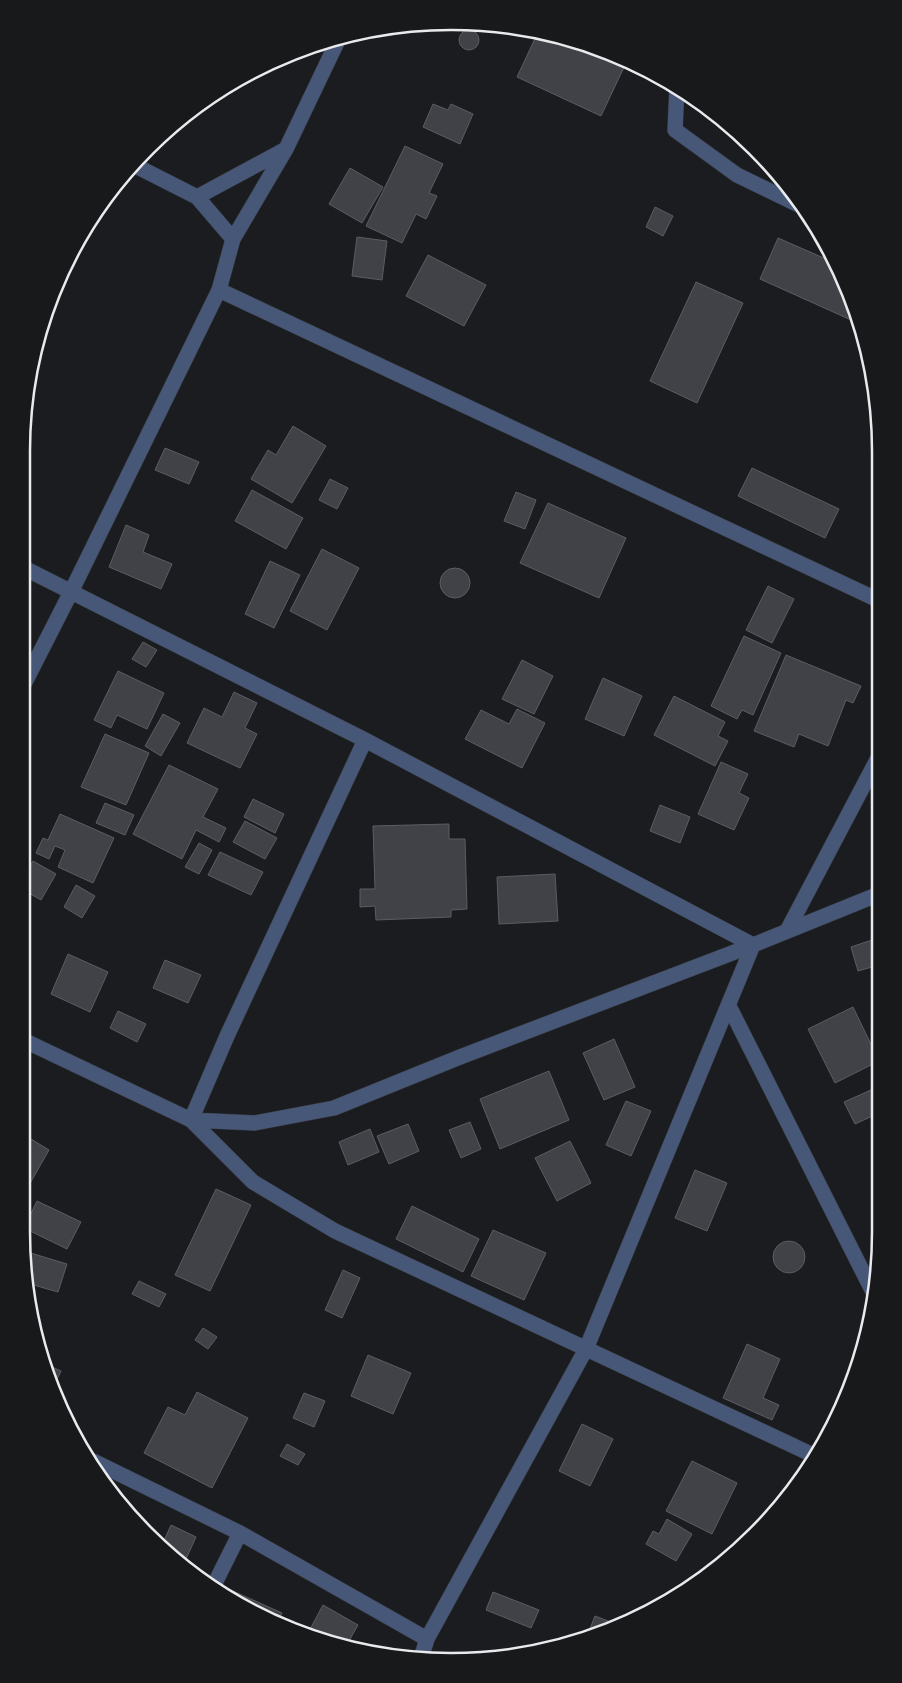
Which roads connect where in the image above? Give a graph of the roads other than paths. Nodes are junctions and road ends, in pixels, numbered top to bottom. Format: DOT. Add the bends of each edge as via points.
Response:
graph roads {
  1 [pos="335,46"];
  2 [pos="677,96"];
  3 [pos="286,149"];
  4 [pos="139,168"];
  5 [pos="197,197"];
  6 [pos="789,201"];
  7 [pos="233,239"];
  8 [pos="219,290"];
  9 [pos="30,571"];
  10 [pos="71,592"];
  11 [pos="872,597"];
  12 [pos="30,672"];
  13 [pos="366,740"];
  14 [pos="872,769"];
  15 [pos="872,897"];
  16 [pos="787,931"];
  17 [pos="753,945"];
  18 [pos="728,1006"];
  19 [pos="30,1042"];
  20 [pos="191,1120"];
  21 [pos="869,1276"];
  22 [pos="586,1349"];
  23 [pos="809,1453"];
  24 [pos="100,1464"];
  25 [pos="240,1533"];
  26 [pos="216,1581"];
  27 [pos="427,1639"];
  28 [pos="423,1652"];
  1 -- 3 [label="street"];
  2 -- 6 [label="street" via="675,130 737,176"];
  3 -- 5 [label="street"];
  3 -- 7 [label="street"];
  4 -- 5 [label="street"];
  5 -- 7 [label="street"];
  7 -- 8 [label="street"];
  8 -- 10 [label="street"];
  8 -- 11 [label="street"];
  9 -- 10 [label="street"];
  10 -- 12 [label="street"];
  10 -- 13 [label="street"];
  13 -- 17 [label="street"];
  13 -- 20 [label="street" via="231,1027"];
  14 -- 16 [label="street"];
  15 -- 16 [label="street"];
  16 -- 17 [label="street"];
  17 -- 18 [label="street"];
  17 -- 20 [label="street" via="334,1108 254,1123"];
  18 -- 21 [label="street"];
  18 -- 22 [label="street"];
  19 -- 20 [label="street"];
  20 -- 22 [label="street" via="253,1182 336,1231"];
  22 -- 23 [label="street"];
  22 -- 27 [label="street"];
  24 -- 25 [label="street"];
  25 -- 26 [label="street"];
  25 -- 27 [label="street"];
  27 -- 28 [label="street"];
}
